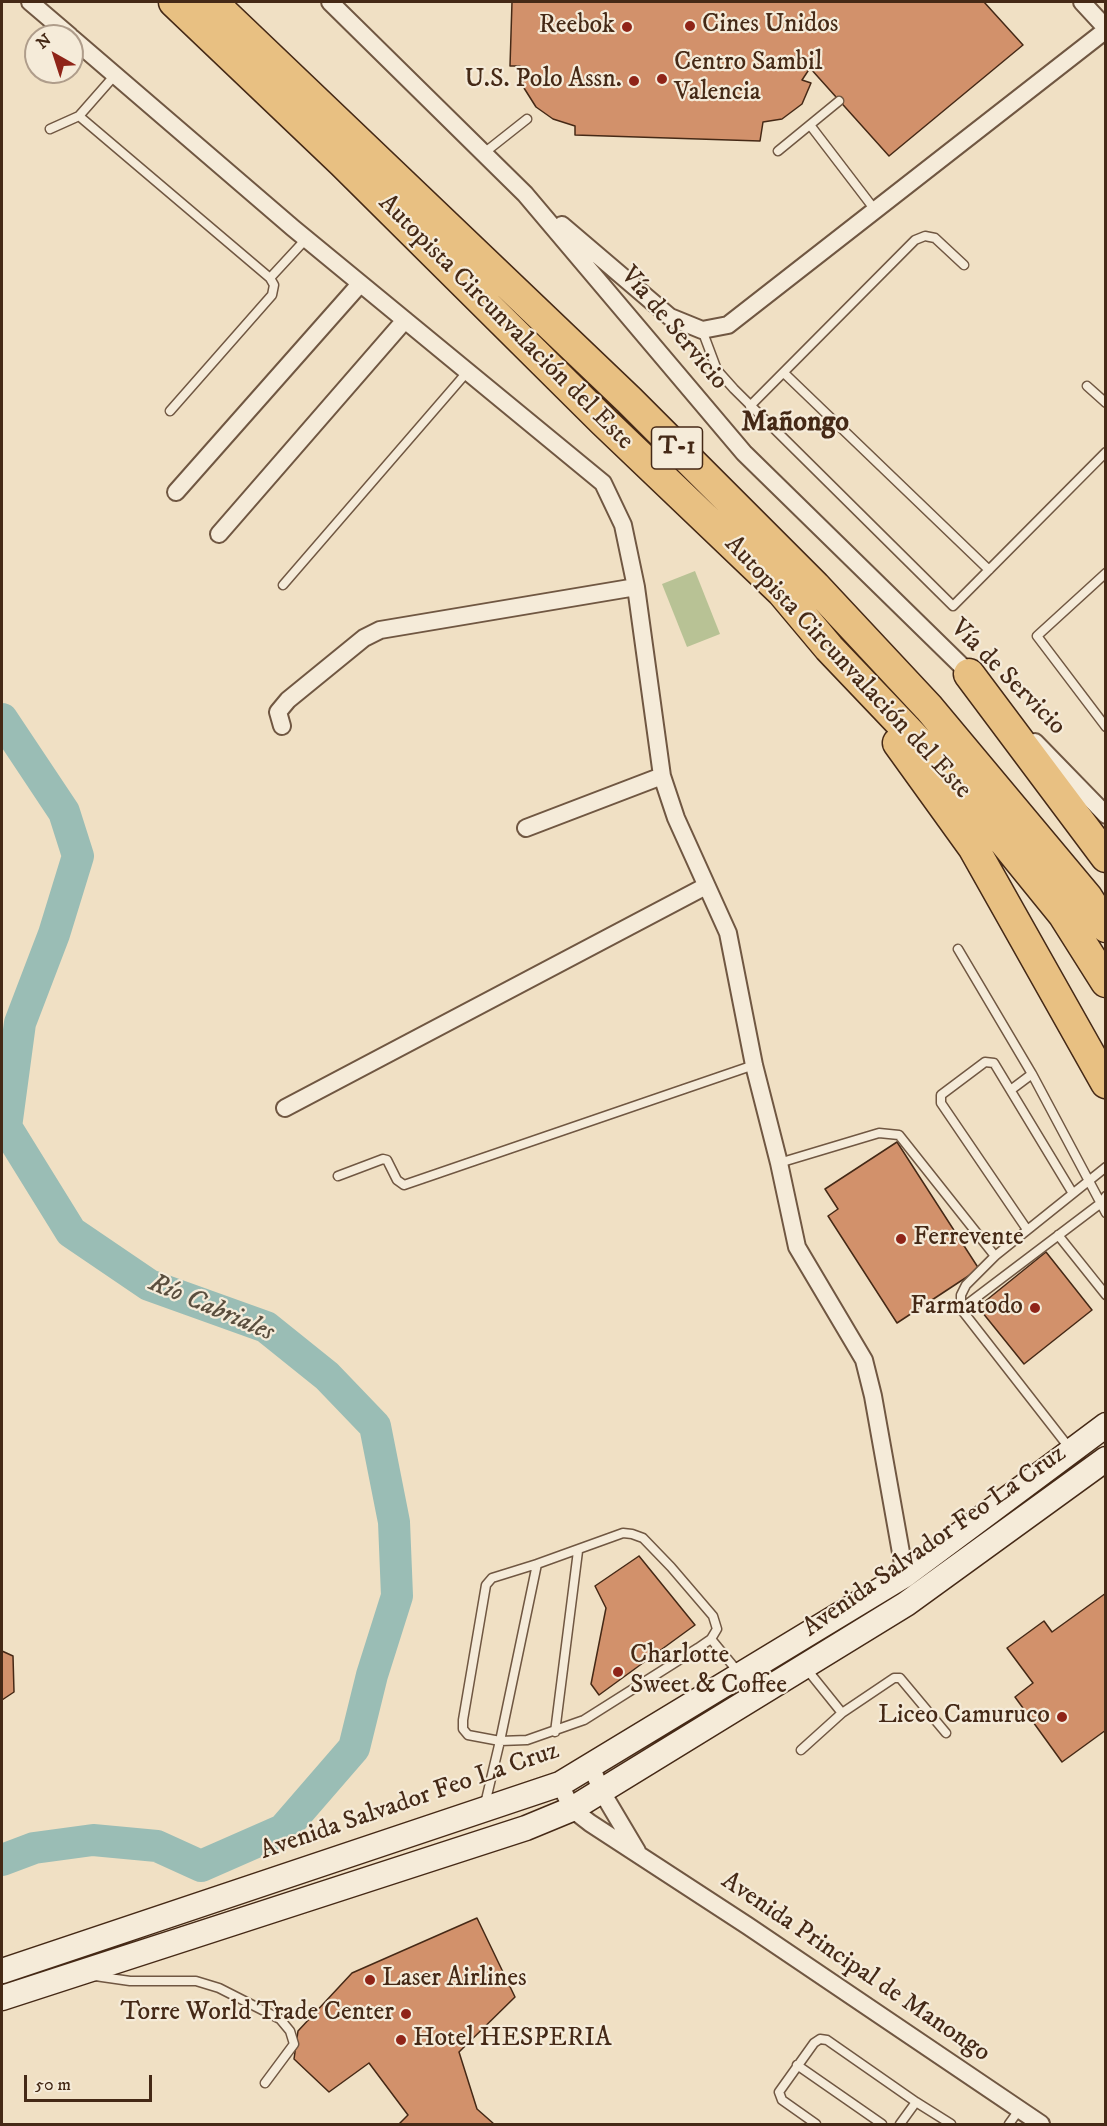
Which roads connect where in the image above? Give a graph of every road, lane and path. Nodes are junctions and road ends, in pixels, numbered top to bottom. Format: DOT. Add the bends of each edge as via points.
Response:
graph roads {
  1 [pos="30,2"];
  2 [pos="174,2"];
  3 [pos="212,2"];
  4 [pos="330,2"];
  5 [pos="1082,2"];
  6 [pos="56,24"];
  7 [pos="1106,29"];
  8 [pos="84,48"];
  9 [pos="115,75"];
  10 [pos="839,101"];
  11 [pos="79,116"];
  12 [pos="527,119"];
  13 [pos="810,125"];
  14 [pos="50,129"];
  15 [pos="778,151"];
  16 [pos="484,153"];
  17 [pos="525,194"];
  18 [pos="875,210"];
  19 [pos="306,239"];
  20 [pos="964,265"];
  21 [pos="270,278"];
  22 [pos="360,284"];
  23 [pos="405,320"];
  24 [pos="702,330"];
  25 [pos="468,371"];
  26 [pos="784,373"];
  27 [pos="1087,386"];
  28 [pos="1106,403"];
  29 [pos="750,405"];
  30 [pos="170,411"];
  31 [pos="1106,452"];
  32 [pos="176,492"];
  33 [pos="219,534"];
  34 [pos="989,570"];
  35 [pos="1106,573"];
  36 [pos="283,585"];
  37 [pos="636,587"];
  38 [pos="829,648"];
  39 [pos="969,674"];
  40 [pos="282,726"];
  41 [pos="1106,727"];
  42 [pos="662,776"];
  43 [pos="1106,815"];
  44 [pos="526,828"];
  45 [pos="1106,857"];
  46 [pos="706,886"];
  47 [pos="1106,927"];
  48 [pos="958,949"];
  49 [pos="1106,982"];
  50 [pos="754,1065"];
  51 [pos="1032,1074"];
  52 [pos="1106,1083"];
  53 [pos="1012,1089"];
  54 [pos="285,1108"];
  55 [pos="780,1162"];
  56 [pos="1106,1167"];
  57 [pos="338,1176"];
  58 [pos="1089,1179"];
  59 [pos="1072,1192"];
  60 [pos="1103,1200"];
  61 [pos="1106,1213"];
  62 [pos="1026,1228"];
  63 [pos="1058,1235"];
  64 [pos="995,1256"];
  65 [pos="1106,1295"];
  66 [pos="961,1309"];
  67 [pos="1106,1425"];
  68 [pos="1071,1450"];
  69 [pos="1106,1459"];
  70 [pos="578,1551"];
  71 [pos="537,1564"];
  72 [pos="905,1575"];
  73 [pos="711,1639"];
  74 [pos="805,1666"];
  75 [pos="741,1675"];
  76 [pos="842,1713"];
  77 [pos="555,1732"];
  78 [pos="946,1734"];
  79 [pos="500,1741"];
  80 [pos="801,1750"];
  81 [pos="591,1766"];
  82 [pos="560,1784"];
  83 [pos="602,1792"];
  84 [pos="484,1809"];
  85 [pos="572,1809"];
  86 [pos="639,1854"];
  87 [pos="2,1971"];
  88 [pos="76,1974"];
  89 [pos="2,1998"];
  90 [pos="798,2065"];
  91 [pos="265,2083"];
  92 [pos="916,2102"];
  93 [pos="1019,2110"];
  94 [pos="816,2124"];
  95 [pos="882,2124"];
  96 [pos="900,2124"];
  97 [pos="951,2124"];
  98 [pos="1009,2124"];
  99 [pos="1041,2124"];
  1 -- 6 [label="street"];
  2 -- 38 [label="highway, Autopista Circunvalación del Este / T-1" via="782,592"];
  3 -- 47 [label="highway, Autopista Circunvalación del Este / T-1" via="629,400 815,586 928,708 1087,897"];
  4 -- 16 [label="street, Vía de Servicio"];
  5 -- 7 [label="street"];
  7 -- 18 [label="street"];
  8 -- 9 [label="street"];
  9 -- 11 [label="lane"];
  9 -- 19 [label="street"];
  10 -- 13 [label="lane"];
  11 -- 14 [label="lane"];
  11 -- 21 [label="lane"];
  12 -- 16 [label="lane"];
  13 -- 15 [label="lane"];
  13 -- 18 [label="lane"];
  16 -- 17 [label="street, Vía de Servicio"];
  17 -- 24 [label="street" via="670,317"];
  17 -- 39 [label="street, Vía de Servicio" via="744,453"];
  18 -- 24 [label="street" via="728,325"];
  19 -- 21 [label="lane"];
  19 -- 22 [label="street"];
  20 -- 26 [label="lane" via="935,238 915,240"];
  21 -- 30 [label="lane" via="274,285 272,295"];
  22 -- 23 [label="street"];
  22 -- 32 [label="street"];
  23 -- 25 [label="street"];
  23 -- 33 [label="street"];
  24 -- 29 [label="lane" via="717,370"];
  25 -- 36 [label="lane"];
  25 -- 37 [label="street" via="603,483 623,525"];
  26 -- 29 [label="lane"];
  26 -- 34 [label="lane"];
  27 -- 28 [label="lane"];
  29 -- 34 [label="lane" via="953,606"];
  31 -- 34 [label="lane"];
  35 -- 41 [label="lane" via="1037,636"];
  37 -- 40 [label="street" via="380,630 364,638 288,700 278,712"];
  37 -- 42 [label="street"];
  38 -- 49 [label="highway, Autopista Circunvalación del Este / T-1" via="951,776 1063,914"];
  38 -- 52 [label="highway" via="973,847"];
  39 -- 43 [label="street, Vía de Servicio"];
  39 -- 45 [label="highway"];
  42 -- 44 [label="street"];
  42 -- 46 [label="street"];
  46 -- 50 [label="street" via="728,933"];
  46 -- 54 [label="street"];
  48 -- 51 [label="lane"];
  50 -- 55 [label="street"];
  50 -- 57 [label="lane" via="404,1185 387,1160 382,1159"];
  51 -- 53 [label="lane"];
  51 -- 58 [label="lane"];
  53 -- 59 [label="lane"];
  53 -- 62 [label="lane" via="990,1061 939,1099"];
  55 -- 64 [label="lane" via="879,1133 899,1135"];
  55 -- 72 [label="street" via="797,1248 864,1360"];
  56 -- 58 [label="lane"];
  58 -- 59 [label="lane"];
  58 -- 60 [label="lane"];
  59 -- 62 [label="lane"];
  60 -- 61 [label="lane"];
  60 -- 63 [label="lane"];
  62 -- 64 [label="lane"];
  63 -- 65 [label="lane"];
  63 -- 66 [label="lane"];
  64 -- 66 [label="lane" via="966,1285"];
  66 -- 68 [label="lane"];
  67 -- 68 [label="street, Avenida Salvador Feo La Cruz"];
  68 -- 72 [label="street, Avenida Salvador Feo La Cruz"];
  69 -- 74 [label="street, Avenida Salvador Feo La Cruz" via="906,1604"];
  70 -- 71 [label="lane"];
  70 -- 73 [label="lane" via="623,1533 643,1538 713,1616 717,1629"];
  70 -- 77 [label="lane"];
  71 -- 79 [label="lane"];
  71 -- 79 [label="lane" via="499,1575 486,1585 463,1729 468,1735"];
  72 -- 75 [label="street, Avenida Salvador Feo La Cruz"];
  73 -- 75 [label="lane"];
  73 -- 77 [label="lane" via="621,1699"];
  74 -- 76 [label="lane"];
  74 -- 83 [label="street, Avenida Salvador Feo La Cruz"];
  75 -- 81 [label="street, Avenida Salvador Feo La Cruz"];
  76 -- 78 [label="lane" via="894,1678 900,1678"];
  76 -- 80 [label="lane"];
  77 -- 79 [label="lane" via="527,1740"];
  79 -- 84 [label="lane"];
  81 -- 82 [label="street, Avenida Salvador Feo La Cruz"];
  81 -- 83 [label="street, Avenida Principal de Manongo"];
  82 -- 84 [label="street, Avenida Salvador Feo La Cruz"];
  82 -- 85 [label="street, Avenida Principal de Manongo"];
  83 -- 85 [label="street, Avenida Salvador Feo La Cruz"];
  83 -- 86 [label="street, Avenida Principal de Manongo"];
  84 -- 87 [label="street, Avenida Salvador Feo La Cruz"];
  85 -- 86 [label="street, Avenida Principal de Manongo"];
  85 -- 88 [label="street, Avenida Salvador Feo La Cruz" via="526,1828"];
  86 -- 93 [label="street, Avenida Principal de Manongo"];
  88 -- 89 [label="street, Avenida Salvador Feo La Cruz"];
  88 -- 91 [label="lane" via="130,1981 196,1982 219,1988 280,2019 294,2044"];
  90 -- 92 [label="lane" via="814,2043 827,2040"];
  90 -- 94 [label="lane" via="779,2092 782,2100"];
  90 -- 95 [label="lane"];
  92 -- 96 [label="lane"];
  92 -- 97 [label="lane"];
  93 -- 98 [label="lane"];
  93 -- 99 [label="street, Avenida Principal de Manongo"];
}
